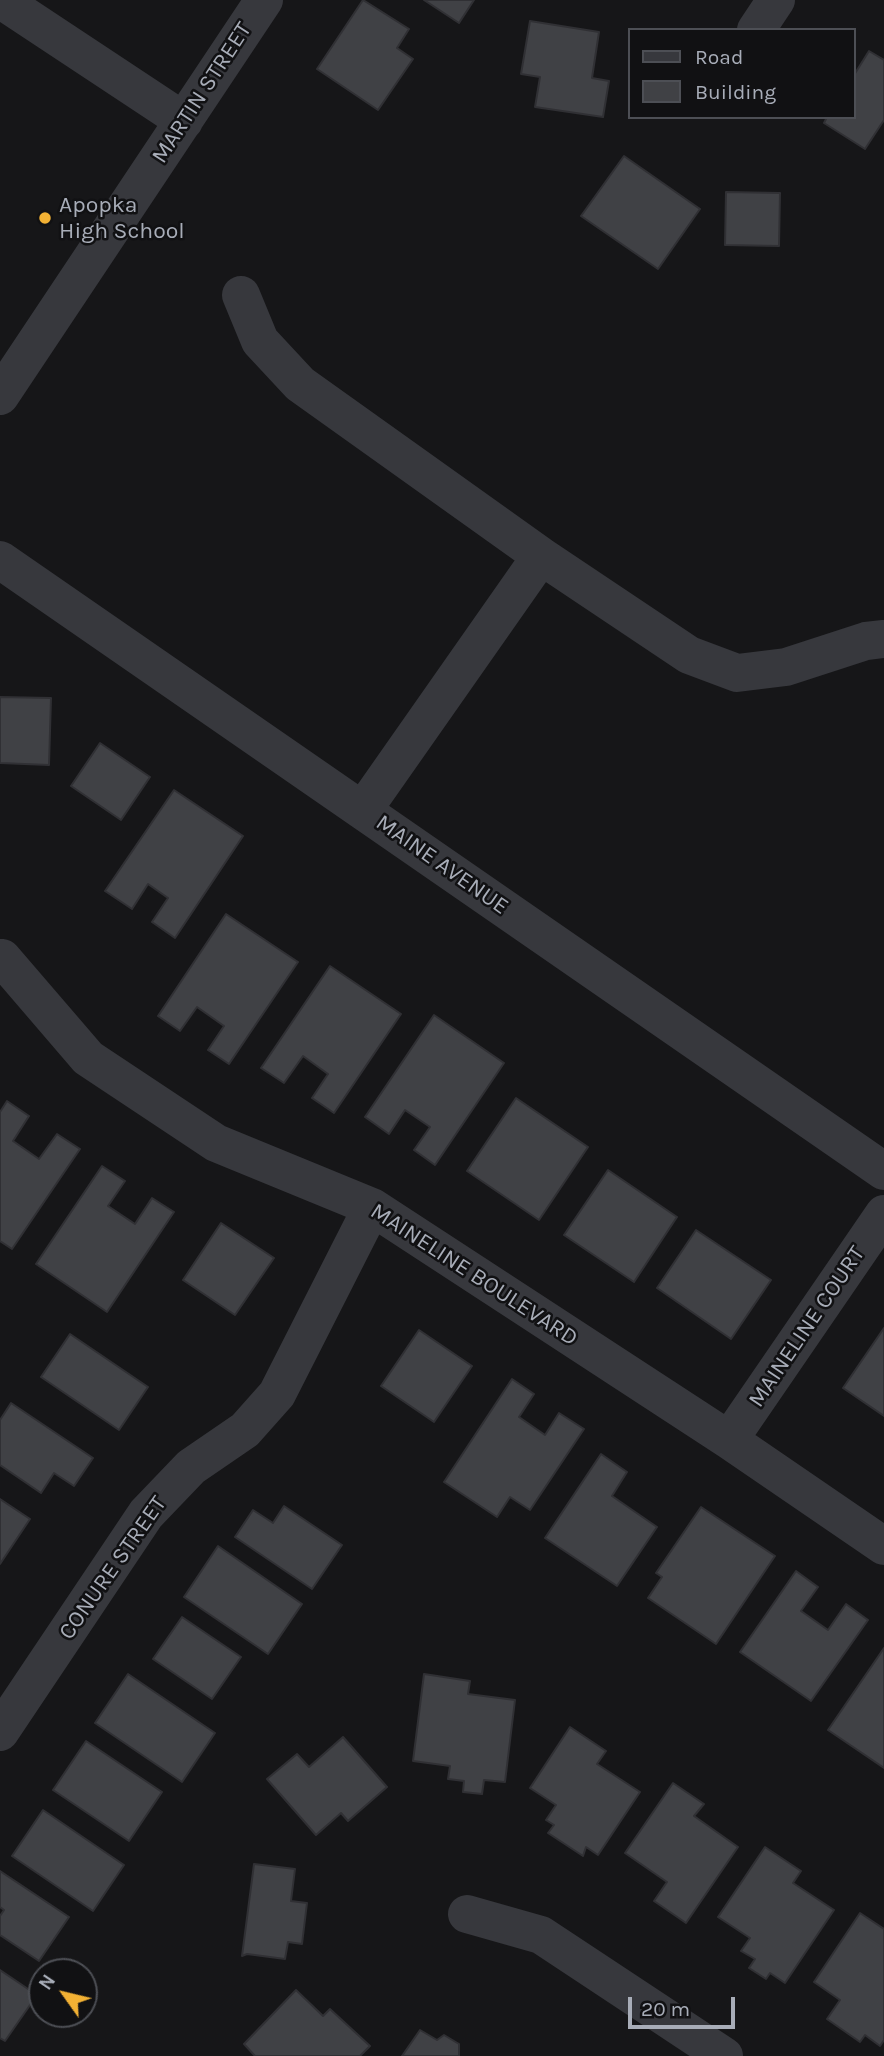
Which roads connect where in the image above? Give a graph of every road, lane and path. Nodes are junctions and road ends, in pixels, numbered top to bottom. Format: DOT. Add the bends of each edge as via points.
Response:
graph roads {
  1 [pos="1,0"];
  2 [pos="264,0"];
  3 [pos="776,0"];
  4 [pos="757,28"];
  5 [pos="184,121"];
  6 [pos="241,295"];
  7 [pos="0,396"];
  8 [pos="541,556"];
  9 [pos="0,560"];
  10 [pos="884,639"];
  11 [pos="363,810"];
  12 [pos="2,958"];
  13 [pos="884,1171"];
  14 [pos="372,1207"];
  15 [pos="884,1214"];
  16 [pos="729,1440"];
  17 [pos="884,1546"];
  18 [pos="0,1732"];
  19 [pos="467,1914"];
  20 [pos="724,2056"];
  1 -- 5 [label="street"];
  2 -- 5 [label="street, MARTIN STREET"];
  3 -- 4 [label="street"];
  5 -- 7 [label="street, MARTIN STREET"];
  6 -- 8 [label="street" via="260,341 300,384"];
  8 -- 10 [label="street" via="689,655 737,673 786,667"];
  8 -- 11 [label="street"];
  9 -- 11 [label="street, MAINE AVENUE"];
  11 -- 13 [label="street, MAINE AVENUE"];
  12 -- 14 [label="street, MAINELINE BOULEVARD" via="88,1058 216,1143"];
  14 -- 16 [label="street, MAINELINE BOULEVARD"];
  14 -- 18 [label="street, CONURE STREET" via="277,1394 245,1430 191,1467 146,1514"];
  15 -- 16 [label="street, MAINELINE COURT"];
  16 -- 17 [label="street, MAINELINE BOULEVARD"];
  19 -- 20 [label="street" via="541,1936"];
}
